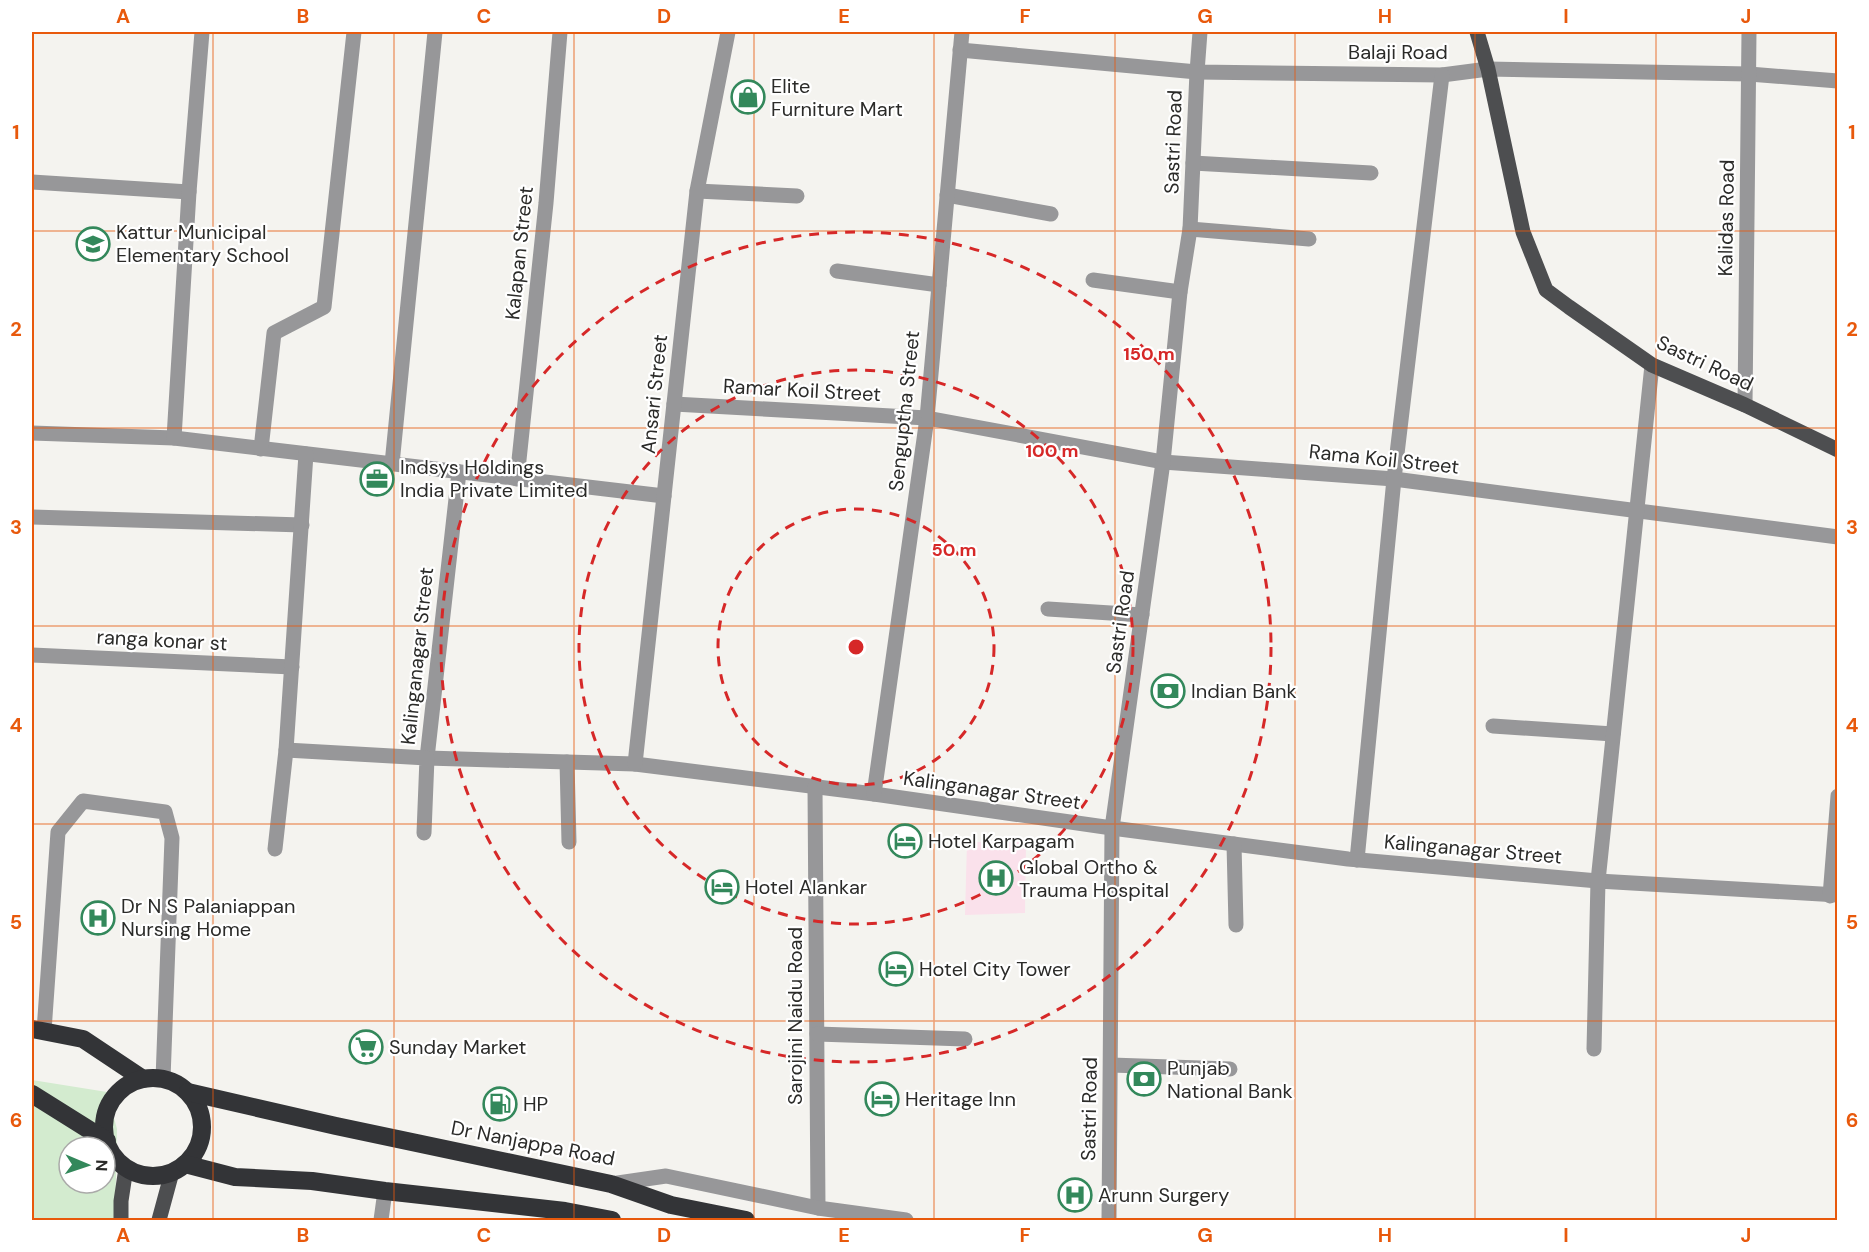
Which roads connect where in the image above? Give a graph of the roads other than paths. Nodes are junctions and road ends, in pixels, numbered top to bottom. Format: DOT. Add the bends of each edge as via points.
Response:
graph roads {
  1 [pos="202,32"];
  2 [pos="354,32"];
  3 [pos="435,32"];
  4 [pos="560,32"];
  5 [pos="728,32"];
  6 [pos="962,32"];
  7 [pos="1200,32"];
  8 [pos="1478,32"];
  9 [pos="1749,32"];
  10 [pos="960,50"];
  11 [pos="1488,69"];
  12 [pos="1197,72"];
  13 [pos="1749,74"];
  14 [pos="1442,75"];
  15 [pos="1838,81"];
  16 [pos="1193,163"];
  17 [pos="1371,173"];
  18 [pos="32,182"];
  19 [pos="697,191"];
  20 [pos="189,192"];
  21 [pos="947,195"];
  22 [pos="797,196"];
  23 [pos="1051,214"];
  24 [pos="1190,229"];
  25 [pos="1309,239"];
  26 [pos="837,272"];
  27 [pos="1093,280"];
  28 [pos="939,285"];
  29 [pos="1180,292"];
  30 [pos="1652,365"];
  31 [pos="674,404"];
  32 [pos="1745,405"];
  33 [pos="927,418"];
  34 [pos="32,433"];
  35 [pos="174,438"];
  36 [pos="261,449"];
  37 [pos="1838,450"];
  38 [pos="306,454"];
  39 [pos="1163,462"];
  40 [pos="393,464"];
  41 [pos="459,472"];
  42 [pos="517,479"];
  43 [pos="1394,479"];
  44 [pos="664,496"];
  45 [pos="1637,511"];
  46 [pos="32,517"];
  47 [pos="302,525"];
  48 [pos="1838,537"];
  49 [pos="1048,609"];
  50 [pos="1142,615"];
  51 [pos="32,655"];
  52 [pos="292,667"];
  53 [pos="1493,726"];
  54 [pos="1613,734"];
  55 [pos="286,750"];
  56 [pos="427,758"];
  57 [pos="567,762"];
  58 [pos="635,764"];
  59 [pos="815,787"];
  60 [pos="874,794"];
  61 [pos="1838,796"];
  62 [pos="1112,828"];
  63 [pos="424,833"];
  64 [pos="569,842"];
  65 [pos="1234,844"];
  66 [pos="275,849"];
  67 [pos="1357,860"];
  68 [pos="1598,881"];
  69 [pos="1834,895"];
  70 [pos="1236,925"];
  71 [pos="38,1030"];
  72 [pos="817,1034"];
  73 [pos="965,1040"];
  74 [pos="1594,1049"];
  75 [pos="1111,1065"];
  76 [pos="1230,1069"];
  77 [pos="143,1079"];
  78 [pos="163,1079"];
  79 [pos="188,1092"];
  80 [pos="32,1094"];
  81 [pos="95,1135"];
  82 [pos="106,1135"];
  83 [pos="117,1159"];
  84 [pos="126,1168"];
  85 [pos="179,1168"];
  86 [pos="611,1184"];
  87 [pos="385,1191"];
  88 [pos="818,1208"];
  89 [pos="569,1216"];
  90 [pos="121,1221"];
  91 [pos="159,1221"];
  92 [pos="381,1221"];
  93 [pos="612,1221"];
  94 [pos="747,1221"];
  95 [pos="906,1221"];
  96 [pos="1109,1221"];
  1 -- 20 [label="street"];
  2 -- 36 [label="street" via="324,307 274,333"];
  3 -- 40 [label="street"];
  4 -- 42 [label="street, Kalapan Street"];
  5 -- 19 [label="street, Ansari Street"];
  6 -- 10 [label="street, Senguptha Street"];
  7 -- 12 [label="street, Sastri Road"];
  8 -- 11 [label="main road, Sastri Road"];
  9 -- 13 [label="street, Kalidas Road"];
  10 -- 12 [label="street, Balaji Road"];
  10 -- 21 [label="street, Senguptha Street"];
  11 -- 13 [label="street, Balaji Road"];
  11 -- 14 [label="street, Balaji Road"];
  11 -- 30 [label="main road, Sastri Road" via="1523,232 1546,290"];
  12 -- 14 [label="street, Balaji Road"];
  12 -- 16 [label="street, Sastri Road"];
  13 -- 15 [label="street, Balaji Road"];
  13 -- 32 [label="street, Kalidas Road"];
  14 -- 43 [label="street"];
  16 -- 17 [label="street"];
  16 -- 24 [label="street, Sastri Road"];
  18 -- 20 [label="street"];
  19 -- 22 [label="street"];
  19 -- 31 [label="street, Ansari Street"];
  20 -- 35 [label="street"];
  21 -- 23 [label="street"];
  21 -- 28 [label="street, Senguptha Street"];
  24 -- 25 [label="street"];
  24 -- 29 [label="street, Sastri Road"];
  26 -- 28 [label="street"];
  27 -- 29 [label="street"];
  28 -- 33 [label="street, Senguptha Street"];
  29 -- 39 [label="street, Sastri Road"];
  30 -- 32 [label="main road, Sastri Road"];
  30 -- 45 [label="street"];
  31 -- 33 [label="street, Ramar Koil Street"];
  31 -- 44 [label="street, Ansari Street"];
  32 -- 37 [label="main road, Sastri Road"];
  33 -- 39 [label="street, Rama Koil Street"];
  33 -- 60 [label="street, Senguptha Street"];
  34 -- 35 [label="street"];
  35 -- 36 [label="street"];
  36 -- 38 [label="street"];
  38 -- 40 [label="street"];
  38 -- 47 [label="street"];
  39 -- 43 [label="street, Rama Koil Street"];
  39 -- 50 [label="street, Sastri Road"];
  40 -- 41 [label="street"];
  41 -- 42 [label="street"];
  41 -- 56 [label="street, Kalinganagar Street"];
  42 -- 44 [label="street"];
  43 -- 45 [label="street, Rama Koil Street"];
  43 -- 67 [label="street"];
  44 -- 58 [label="street, Ansari Street"];
  45 -- 48 [label="street, Rama Koil Street"];
  45 -- 54 [label="street"];
  46 -- 47 [label="street"];
  47 -- 52 [label="street"];
  49 -- 50 [label="street"];
  50 -- 62 [label="street, Sastri Road"];
  51 -- 52 [label="street, ranga konar st"];
  52 -- 55 [label="street"];
  53 -- 54 [label="street"];
  54 -- 68 [label="street"];
  55 -- 56 [label="street"];
  55 -- 66 [label="street"];
  56 -- 57 [label="street, Kalinganagar Street"];
  56 -- 63 [label="street"];
  57 -- 58 [label="street, Kalinganagar Street"];
  57 -- 64 [label="street"];
  58 -- 59 [label="street, Kalinganagar Street"];
  59 -- 60 [label="street, Kalinganagar Street"];
  59 -- 72 [label="street, Sarojini Naidu Road"];
  60 -- 62 [label="street, Kalinganagar Street"];
  61 -- 69 [label="street"];
  62 -- 65 [label="street, Kalinganagar Street"];
  62 -- 75 [label="street, Sastri Road"];
  65 -- 67 [label="street, Kalinganagar Street"];
  65 -- 70 [label="street"];
  67 -- 68 [label="street, Kalinganagar Street"];
  68 -- 69 [label="street, Kalinganagar Street"];
  68 -- 74 [label="street"];
  71 -- 77 [label="highway" via="83,1039"];
  71 -- 78 [label="street" via="58,832 83,801 165,812 172,838"];
  72 -- 73 [label="street"];
  72 -- 88 [label="street, Sarojini Naidu Road"];
  75 -- 76 [label="street"];
  75 -- 96 [label="street, Sastri Road"];
  77 -- 78 [label="highway"];
  77 -- 82 [label="highway" via="116,1095 108,1109"];
  78 -- 79 [label="highway"];
  79 -- 85 [label="highway" via="200,1113 201,1137 196,1152"];
  79 -- 86 [label="highway, Dr Nanjappa Road"];
  80 -- 81 [label="highway"];
  83 -- 84 [label="highway"];
  84 -- 85 [label="highway" via="156,1176"];
  84 -- 90 [label="main road"];
  85 -- 87 [label="highway"];
  85 -- 91 [label="main road"];
  86 -- 88 [label="street, Dr Nanjappa Road" via="666,1176"];
  86 -- 94 [label="highway" via="672,1205"];
  87 -- 89 [label="highway"];
  87 -- 92 [label="street"];
  88 -- 95 [label="street, Dr Nanjappa Road"];
  89 -- 93 [label="highway"];
}
